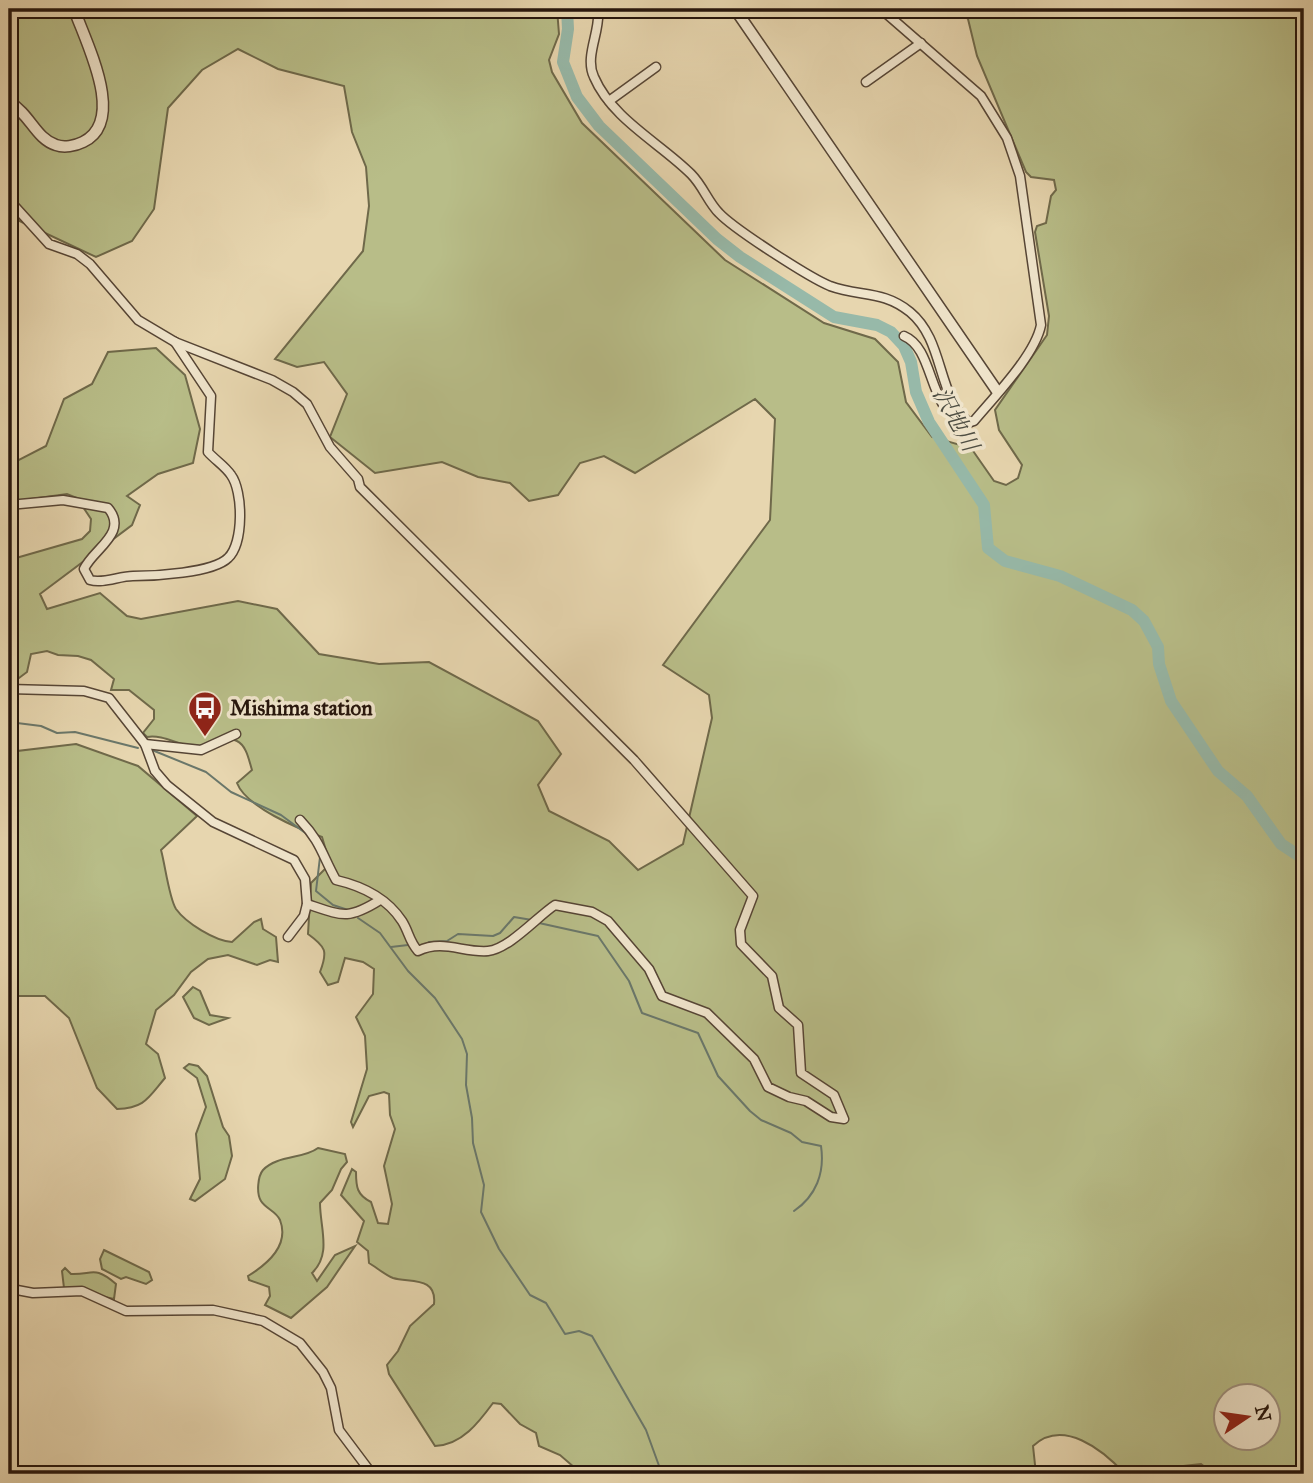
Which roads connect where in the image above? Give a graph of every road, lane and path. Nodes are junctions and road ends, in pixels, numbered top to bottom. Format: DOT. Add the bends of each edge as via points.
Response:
graph roads {
  1 [pos="74,9"];
  2 [pos="598,9"];
  3 [pos="734,9"];
  4 [pos="881,9"];
  5 [pos="921,43"];
  6 [pos="656,67"];
  7 [pos="866,82"];
  8 [pos="609,101"];
  9 [pos="9,102"];
  10 [pos="9,200"];
  11 [pos="904,335"];
  12 [pos="175,342"];
  13 [pos="997,391"];
  14 [pos="970,423"];
  15 [pos="9,505"];
  16 [pos="9,689"];
  17 [pos="236,734"];
  18 [pos="145,744"];
  19 [pos="300,820"];
  20 [pos="380,900"];
  21 [pos="307,904"];
  22 [pos="288,937"];
  23 [pos="9,1284"];
  24 [pos="372,1474"];
  1 -- 9 [label="street" via="104,98 101,127 78,144 57,146 43,138 23,110"];
  2 -- 8 [label="street" via="591,69"];
  3 -- 13 [label="street"];
  4 -- 5 [label="street"];
  5 -- 7 [label="street"];
  5 -- 13 [label="street" via="988,105 1017,164 1041,325 1038,339"];
  6 -- 8 [label="street"];
  8 -- 14 [label="street" via="690,173 718,213 745,233 831,286 873,293 914,315 934,346 948,394"];
  10 -- 12 [label="street" via="49,244 90,264 138,320"];
  11 -- 14 [label="street" via="917,346 940,401 959,422"];
  12 -- 15 [label="street" via="211,396 208,452 236,485 240,516 228,558 218,565 97,583 85,569 114,526 108,508 63,500"];
  12 -- 20 [label="street" via="272,380 307,404 330,447 360,487 634,760 753,896 740,930 741,944 772,976 778,1005 798,1025 803,1077 828,1088 844,1119 768,1087 754,1059 707,1013 662,996 649,969 614,928 592,912 555,905 489,951 440,945 418,951 402,922"];
  13 -- 14 [label="street"];
  16 -- 18 [label="street" via="84,691 109,698"];
  17 -- 18 [label="street" via="201,750"];
  18 -- 21 [label="street" via="155,771 167,785 214,822 294,860 305,879"];
  19 -- 20 [label="street" via="321,844 336,880 365,888"];
  20 -- 21 [label="street" via="344,916"];
  21 -- 22 [label="street"];
  23 -- 24 [label="street" via="33,1293 82,1291 126,1311 213,1310 263,1321 300,1343 323,1372 331,1388 338,1430"];
}
